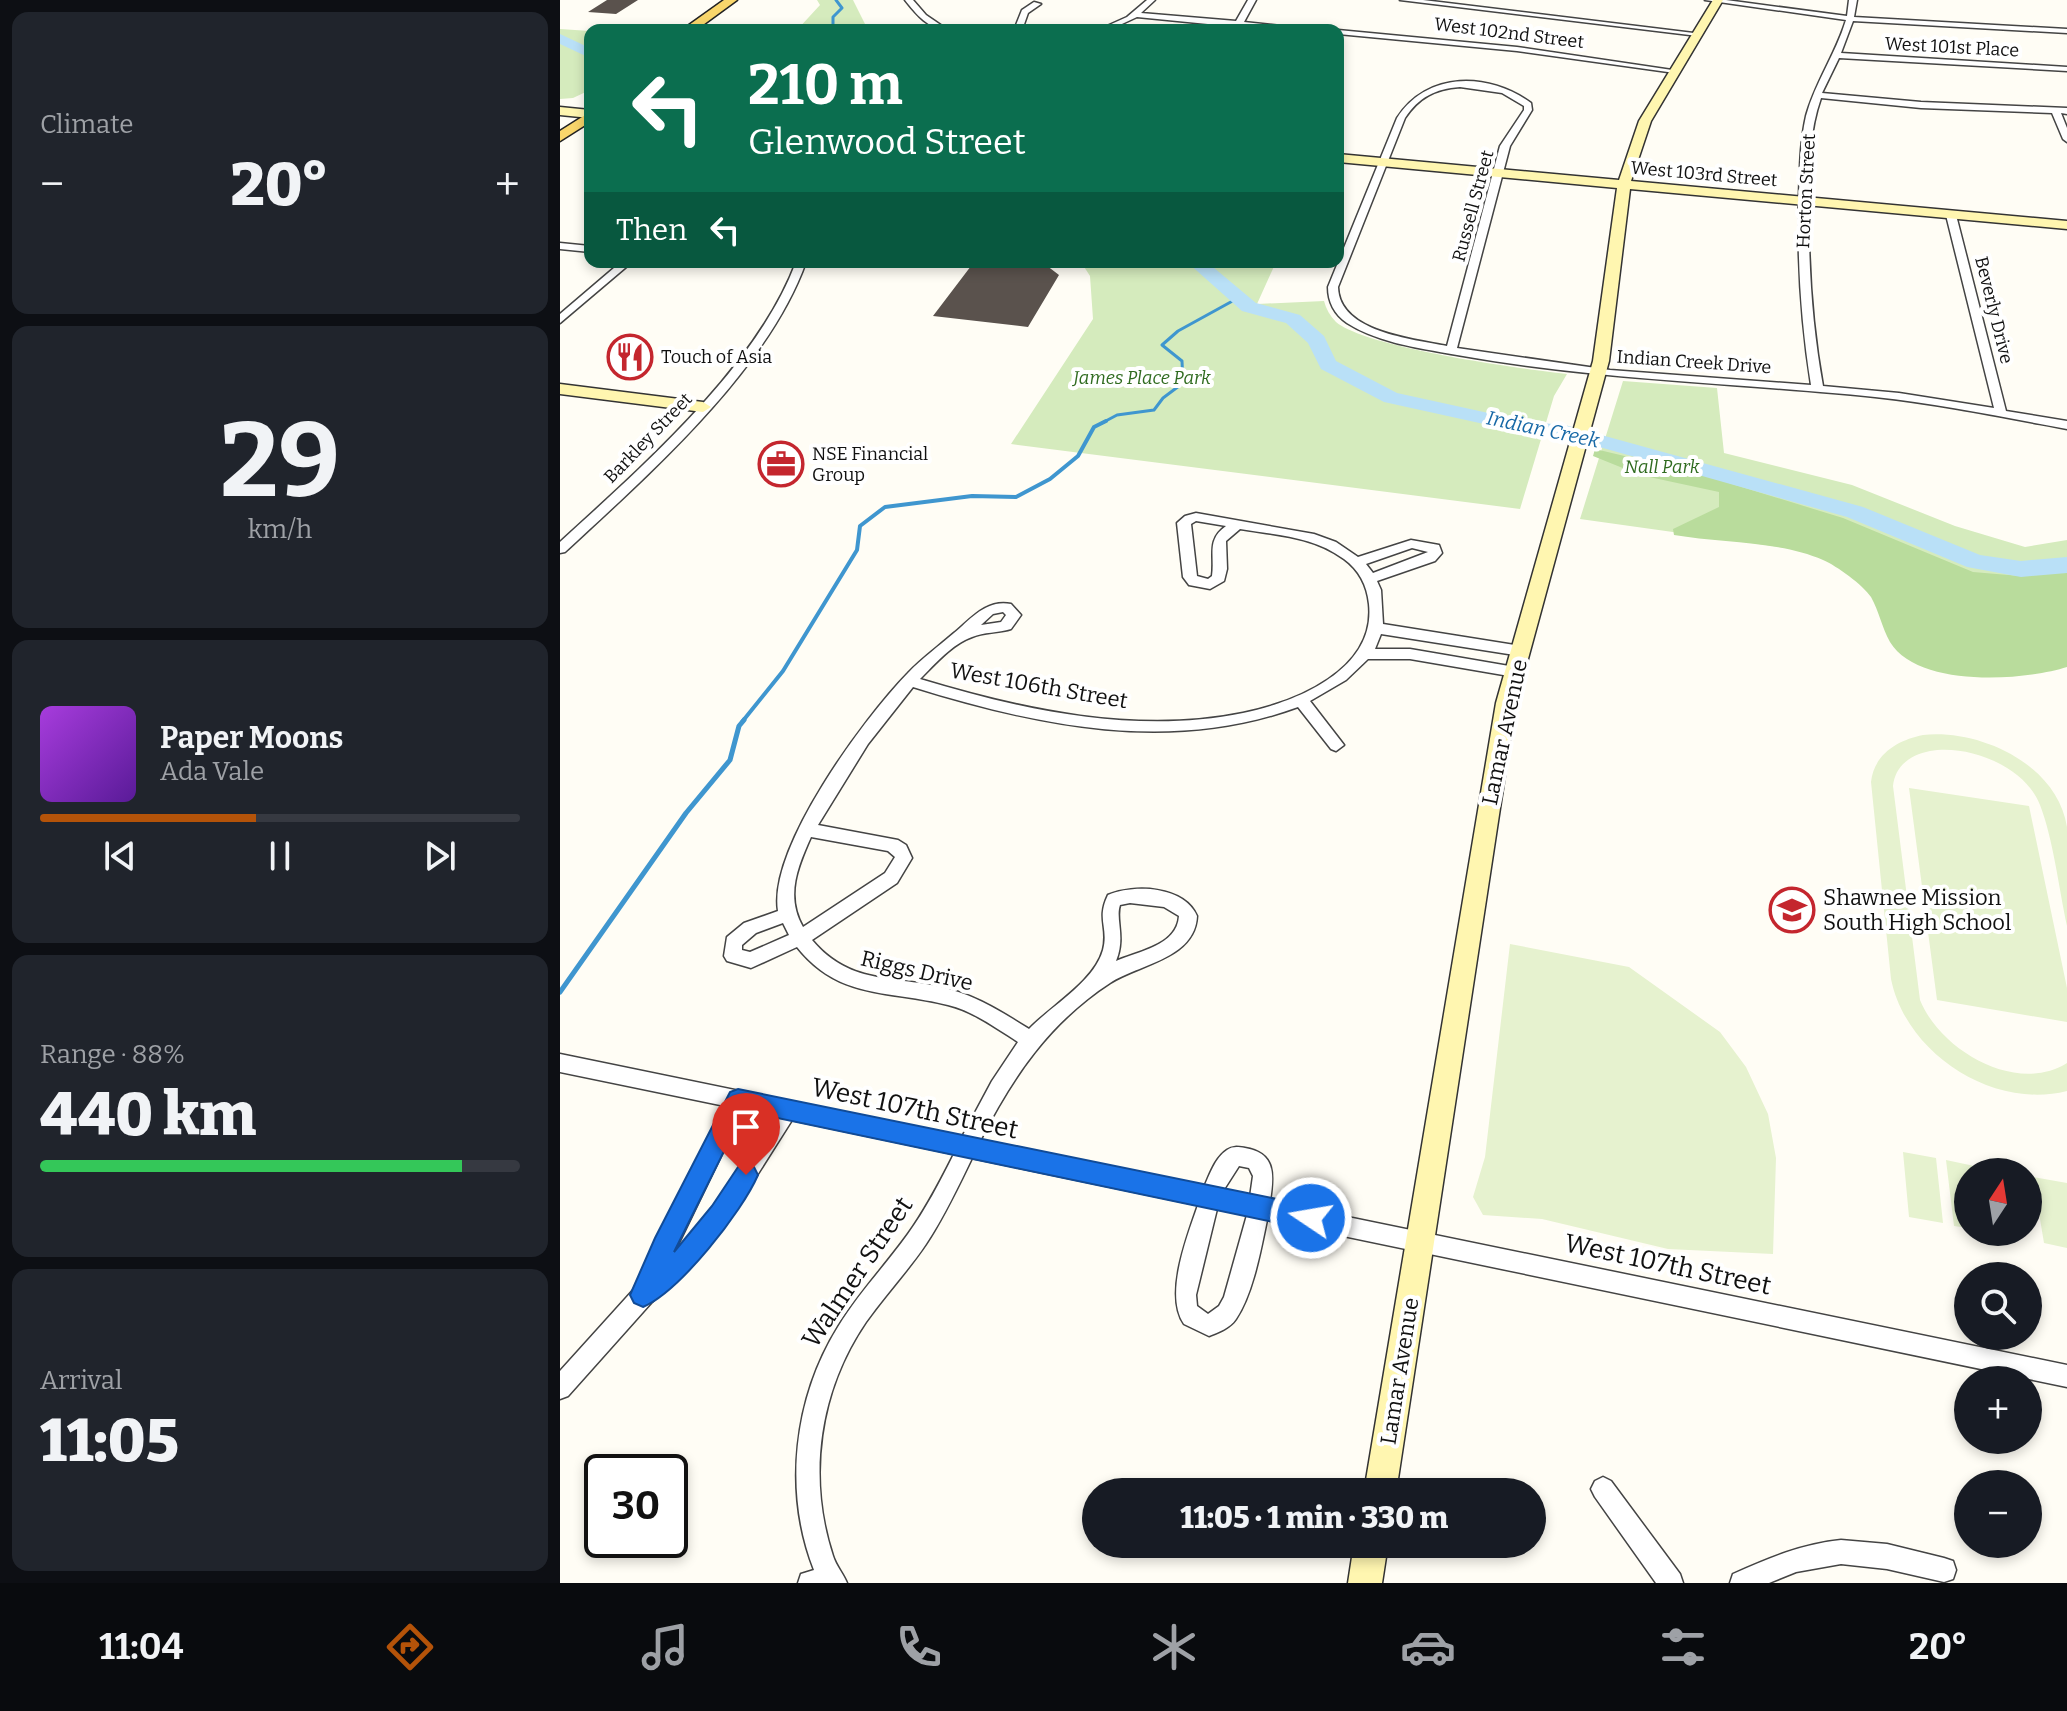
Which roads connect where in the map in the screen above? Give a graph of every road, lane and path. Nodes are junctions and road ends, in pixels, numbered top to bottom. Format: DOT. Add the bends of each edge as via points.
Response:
graph roads {
  1 [pos="909,0"];
  2 [pos="1151,0"];
  3 [pos="1252,0"];
  4 [pos="1404,0"];
  5 [pos="1715,0"];
  6 [pos="1853,0"];
  7 [pos="737,3"];
  8 [pos="1037,4"];
  9 [pos="1137,15"];
  10 [pos="1850,19"];
  11 [pos="699,24"];
  12 [pos="715,24"];
  13 [pos="934,24"];
  14 [pos="1020,24"];
  15 [pos="1116,24"];
  16 [pos="1228,24"];
  17 [pos="1239,24"];
  18 [pos="2067,31"];
  19 [pos="1344,33"];
  20 [pos="1698,34"];
  21 [pos="1835,55"];
  22 [pos="2067,69"];
  23 [pos="1675,71"];
  24 [pos="1817,95"];
  25 [pos="577,110"];
  26 [pos="2055,110"];
  27 [pos="2067,111"];
  28 [pos="560,137"];
  29 [pos="2067,139"];
  30 [pos="1344,159"];
  31 [pos="1382,162"];
  32 [pos="1498,173"];
  33 [pos="1624,184"];
  34 [pos="1804,201"];
  35 [pos="1951,215"];
  36 [pos="2067,225"];
  37 [pos="560,246"];
  38 [pos="584,248"];
  39 [pos="1344,259"];
  40 [pos="620,268"];
  41 [pos="799,268"];
  42 [pos="1340,268"];
  43 [pos="560,320"];
  44 [pos="1451,350"];
  45 [pos="1598,374"];
  46 [pos="560,389"];
  47 [pos="1818,389"];
  48 [pos="703,407"];
  49 [pos="2001,413"];
  50 [pos="2067,425"];
  51 [pos="1238,525"];
  52 [pos="560,549"];
  53 [pos="1355,563"];
  54 [pos="1369,579"];
  55 [pos="1375,628"];
  56 [pos="961,635"];
  57 [pos="1364,654"];
  58 [pos="1518,662"];
  59 [pos="911,681"];
  60 [pos="1300,699"];
  61 [pos="1336,745"];
  62 [pos="808,830"];
  63 [pos="786,915"];
  64 [pos="800,938"];
  65 [pos="1091,987"];
  66 [pos="1031,1040"];
  67 [pos="560,1063"];
  68 [pos="738,1100"];
  69 [pos="788,1110"];
  70 [pos="968,1147"];
  71 [pos="1212,1198"];
  72 [pos="1258,1207"];
  73 [pos="1420,1240"];
  74 [pos="643,1295"];
  75 [pos="2067,1376"];
  76 [pos="560,1388"];
  77 [pos="1382,1478"];
  78 [pos="1603,1489"];
  79 [pos="1369,1558"];
  80 [pos="1944,1570"];
  81 [pos="824,1581"];
  82 [pos="1365,1583"];
  83 [pos="1671,1583"];
  84 [pos="1742,1583"];
  1 -- 13 [label="street"];
  2 -- 9 [label="street"];
  3 -- 17 [label="street"];
  4 -- 20 [label="street"];
  5 -- 10 [label="street"];
  5 -- 20 [label="street, Lamar Avenue"];
  6 -- 10 [label="street, Horton Street"];
  7 -- 11 [label="main road"];
  7 -- 12 [label="main road"];
  8 -- 14 [label="street" via="1025,12"];
  9 -- 15 [label="street"];
  9 -- 16 [label="street"];
  10 -- 18 [label="street"];
  10 -- 21 [label="street, Horton Street"];
  19 -- 23 [label="street, West 102nd Street"];
  20 -- 23 [label="street, Lamar Avenue"];
  21 -- 22 [label="street, West 101st Place"];
  21 -- 24 [label="street, Horton Street"];
  23 -- 33 [label="street, Lamar Avenue" via="1645,121"];
  24 -- 26 [label="street"];
  24 -- 34 [label="street, Horton Street" via="1806,145"];
  25 -- 28 [label="main road"];
  26 -- 27 [label="street"];
  26 -- 29 [label="street"];
  30 -- 31 [label="street, West 103rd Street"];
  31 -- 32 [label="street, West 103rd Street"];
  31 -- 32 [label="street, Russell Street" via="1399,121 1420,95 1461,85 1509,91 1524,96 1528,105 1505,146"];
  31 -- 39 [label="street, Indian Creek Drive"];
  32 -- 33 [label="street, West 103rd Street"];
  32 -- 44 [label="street, Russell Street"];
  33 -- 34 [label="street, West 103rd Street"];
  33 -- 45 [label="street, Lamar Avenue"];
  34 -- 35 [label="street, West 103rd Street"];
  34 -- 47 [label="street, Horton Street" via="1805,312"];
  35 -- 36 [label="street, West 103rd Street"];
  35 -- 49 [label="street, Beverly Drive"];
  37 -- 38 [label="street"];
  40 -- 43 [label="street"];
  41 -- 48 [label="street, Barkley Street" via="766,334"];
  42 -- 44 [label="street, Indian Creek Drive" via="1334,300 1345,316 1366,328"];
  44 -- 45 [label="street, Indian Creek Drive"];
  45 -- 47 [label="street, Indian Creek Drive"];
  45 -- 58 [label="street, Lamar Avenue"];
  46 -- 48 [label="street"];
  47 -- 49 [label="street, Indian Creek Drive"];
  48 -- 52 [label="street, Barkley Street"];
  49 -- 50 [label="street, Indian Creek Drive"];
  51 -- 51 [label="street" via="1217,543 1219,578 1210,584 1194,582 1185,520 1197,515"];
  51 -- 53 [label="street" via="1307,534"];
  53 -- 54 [label="street"];
  53 -- 54 [label="street" via="1411,544 1434,548 1430,558"];
  54 -- 55 [label="street" via="1376,596"];
  55 -- 57 [label="street, West 106th Street"];
  55 -- 58 [label="street"];
  56 -- 59 [label="street"];
  57 -- 58 [label="street"];
  57 -- 60 [label="street, West 106th Street" via="1337,678"];
  58 -- 73 [label="street, Lamar Avenue" via="1491,791"];
  59 -- 60 [label="street, West 106th Street" via="1006,705 1134,725 1226,722"];
  59 -- 62 [label="street" via="859,744"];
  60 -- 61 [label="street"];
  62 -- 63 [label="street" via="786,881"];
  62 -- 64 [label="street" via="892,845 904,858 891,878"];
  63 -- 64 [label="street, Riggs Drive"];
  63 -- 64 [label="street" via="741,934 733,942 733,956 751,960"];
  64 -- 66 [label="street, Riggs Drive" via="830,971 852,981 952,998"];
  65 -- 65 [label="street" via="1127,964 1167,951 1187,926 1182,906 1133,894 1114,900 1109,911 1115,929 1113,952"];
  65 -- 66 [label="street"];
  66 -- 70 [label="street, Walmer Street" via="994,1089"];
  67 -- 68 [label="street, West 107th Street"];
  68 -- 69 [label="street, West 107th Street"];
  68 -- 74 [label="street"];
  69 -- 70 [label="street, West 107th Street"];
  69 -- 74 [label="street" via="721,1214 680,1263"];
  70 -- 71 [label="street, West 107th Street"];
  70 -- 81 [label="street, Walmer Street" via="934,1213 840,1343 824,1378 806,1464"];
  71 -- 72 [label="street, West 107th Street"];
  71 -- 72 [label="street" via="1226,1161 1245,1156 1261,1167"];
  71 -- 72 [label="street" via="1184,1303 1193,1320 1209,1325 1227,1314 1235,1299"];
  72 -- 73 [label="street, West 107th Street"];
  73 -- 75 [label="street, West 107th Street"];
  73 -- 77 [label="street, Lamar Avenue"];
  74 -- 76 [label="street"];
  78 -- 83 [label="street"];
  79 -- 82 [label="street"];
  80 -- 84 [label="street" via="1849,1550 1809,1554"];
}
